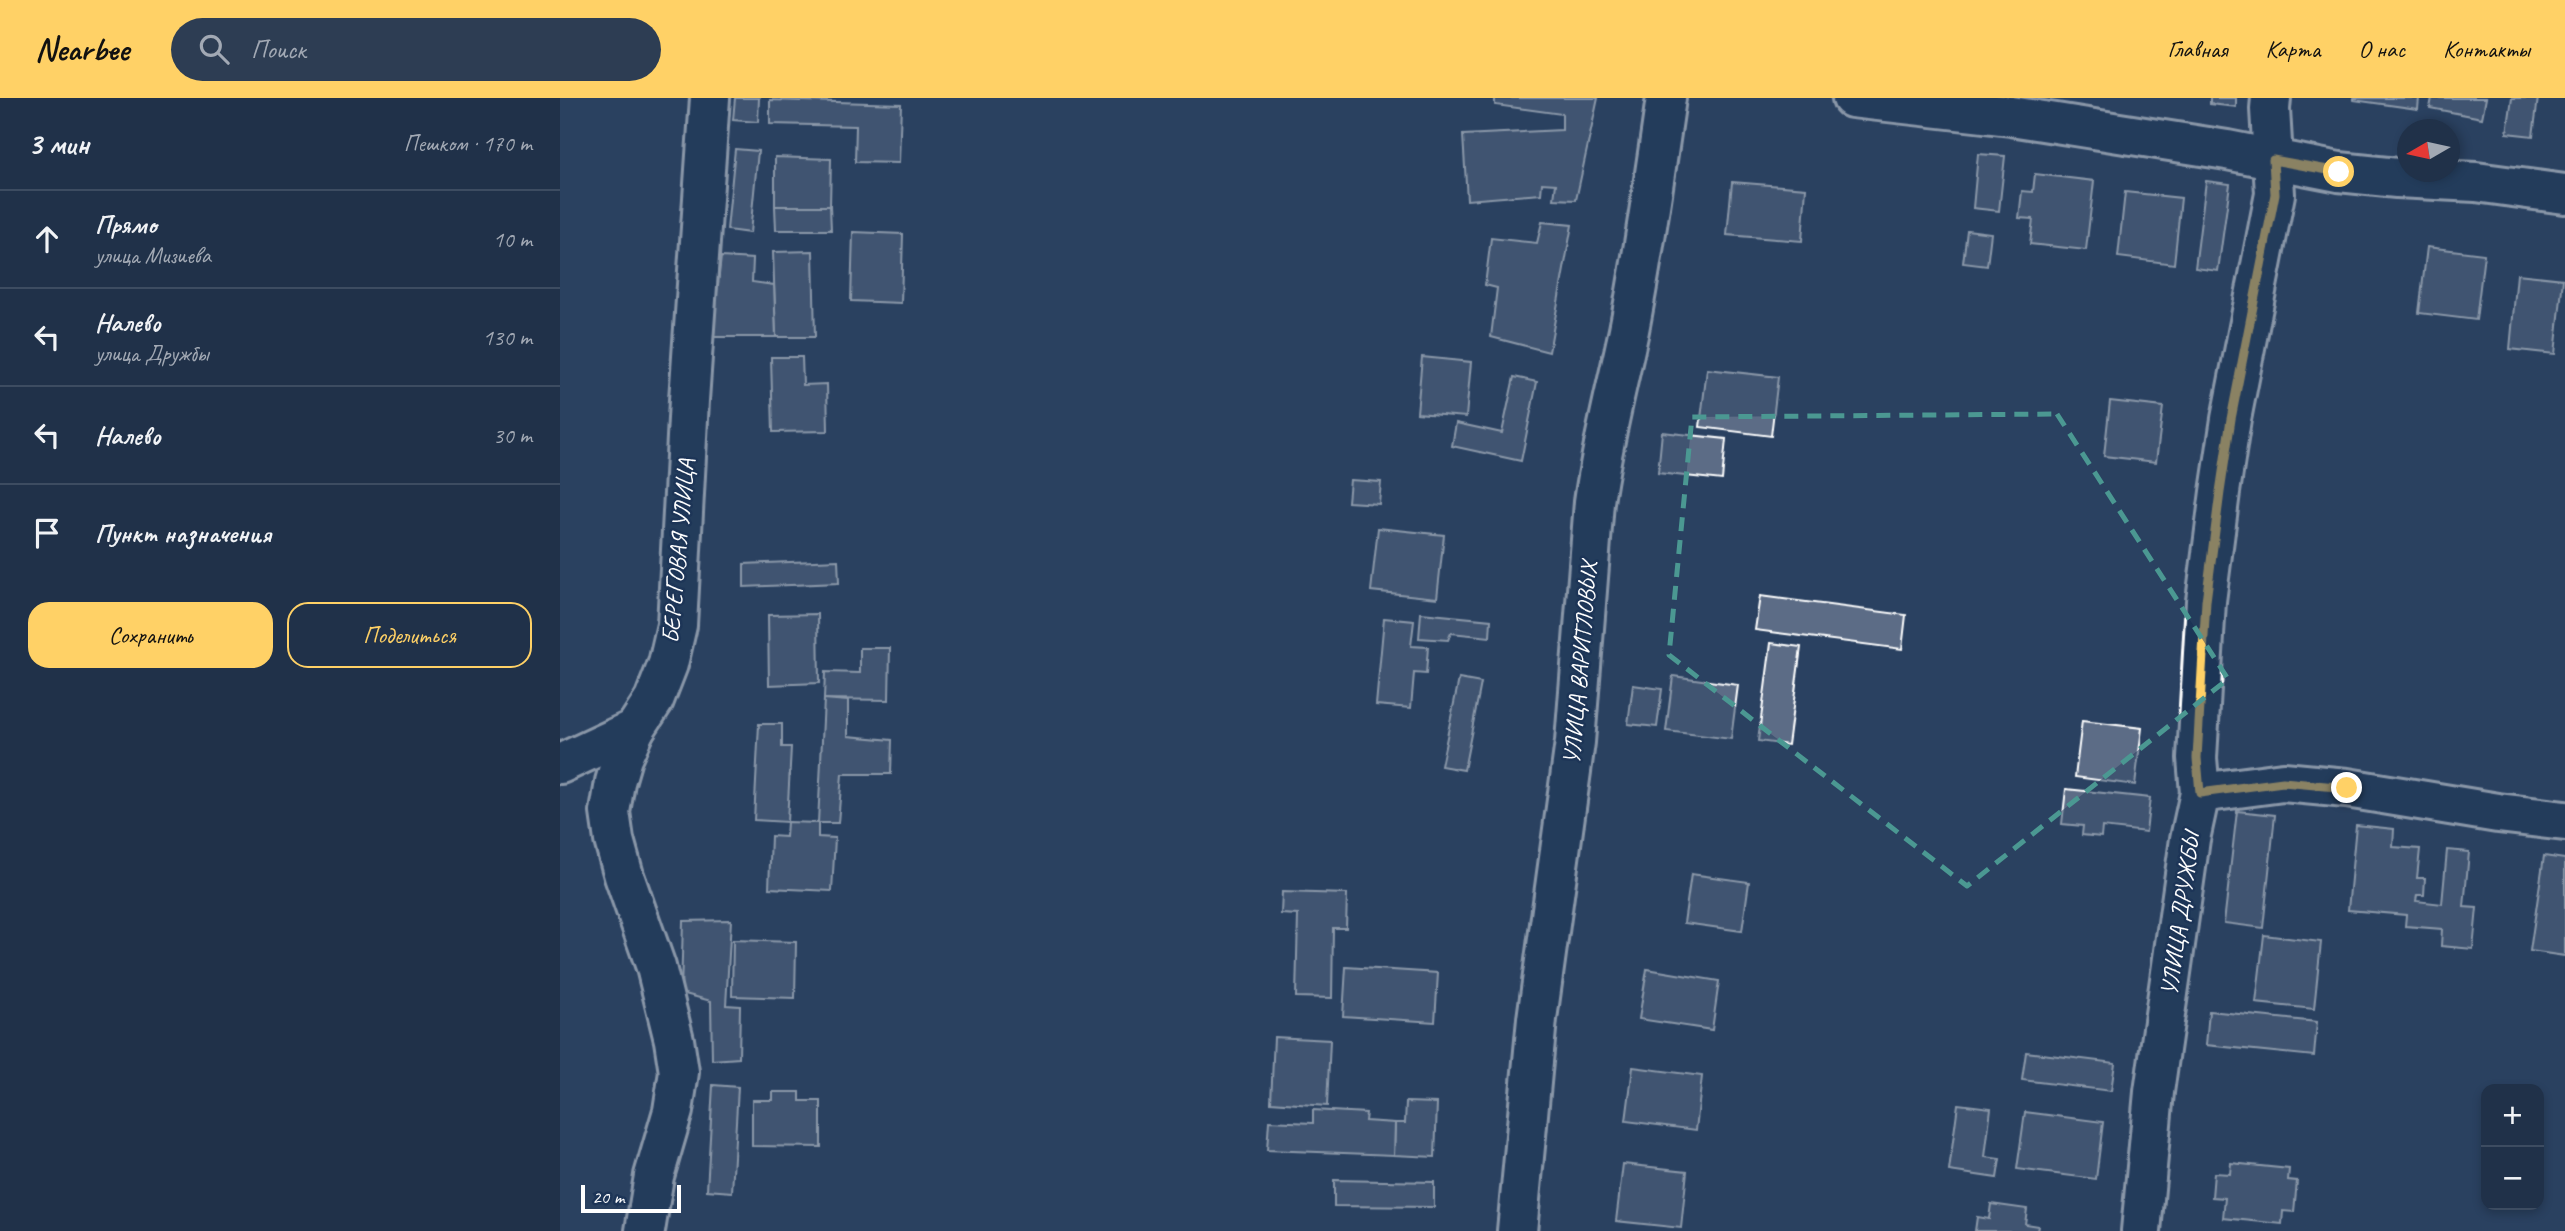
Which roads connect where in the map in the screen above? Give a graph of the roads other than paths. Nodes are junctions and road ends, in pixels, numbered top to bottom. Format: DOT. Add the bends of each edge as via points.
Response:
graph roads {
  1 [pos="710,98"];
  2 [pos="1667,98"];
  3 [pos="1852,98"];
  4 [pos="2271,98"];
  5 [pos="2273,160"];
  6 [pos="2565,194"];
  7 [pos="635,729"];
  8 [pos="560,764"];
  9 [pos="2200,793"];
  10 [pos="2565,821"];
  11 [pos="645,1231"];
  12 [pos="1517,1231"];
  13 [pos="2141,1231"];
  1 -- 7 [label="street, БЕРЕГОВАЯ УЛИЦА" via="677,625 654,700"];
  2 -- 12 [label="street, УЛИЦА ВАРИТЛОВЫХ" via="1629,328 1598,477 1575,743 1537,1019"];
  3 -- 5 [label="street" via="2011,116"];
  4 -- 5 [label="street, УЛИЦА ДРУЖБЫ"];
  5 -- 6 [label="street" via="2397,178 2476,182"];
  5 -- 9 [label="street, УЛИЦА ДРУЖБЫ" via="2275,194 2231,419 2206,601 2197,758"];
  7 -- 8 [label="street"];
  7 -- 11 [label="street, БЕРЕГОВАЯ УЛИЦА" via="615,782 612,831 656,967 679,1072"];
  9 -- 10 [label="street" via="2283,782"];
  9 -- 13 [label="street, УЛИЦА ДРУЖБЫ" via="2154,1092"];
}
